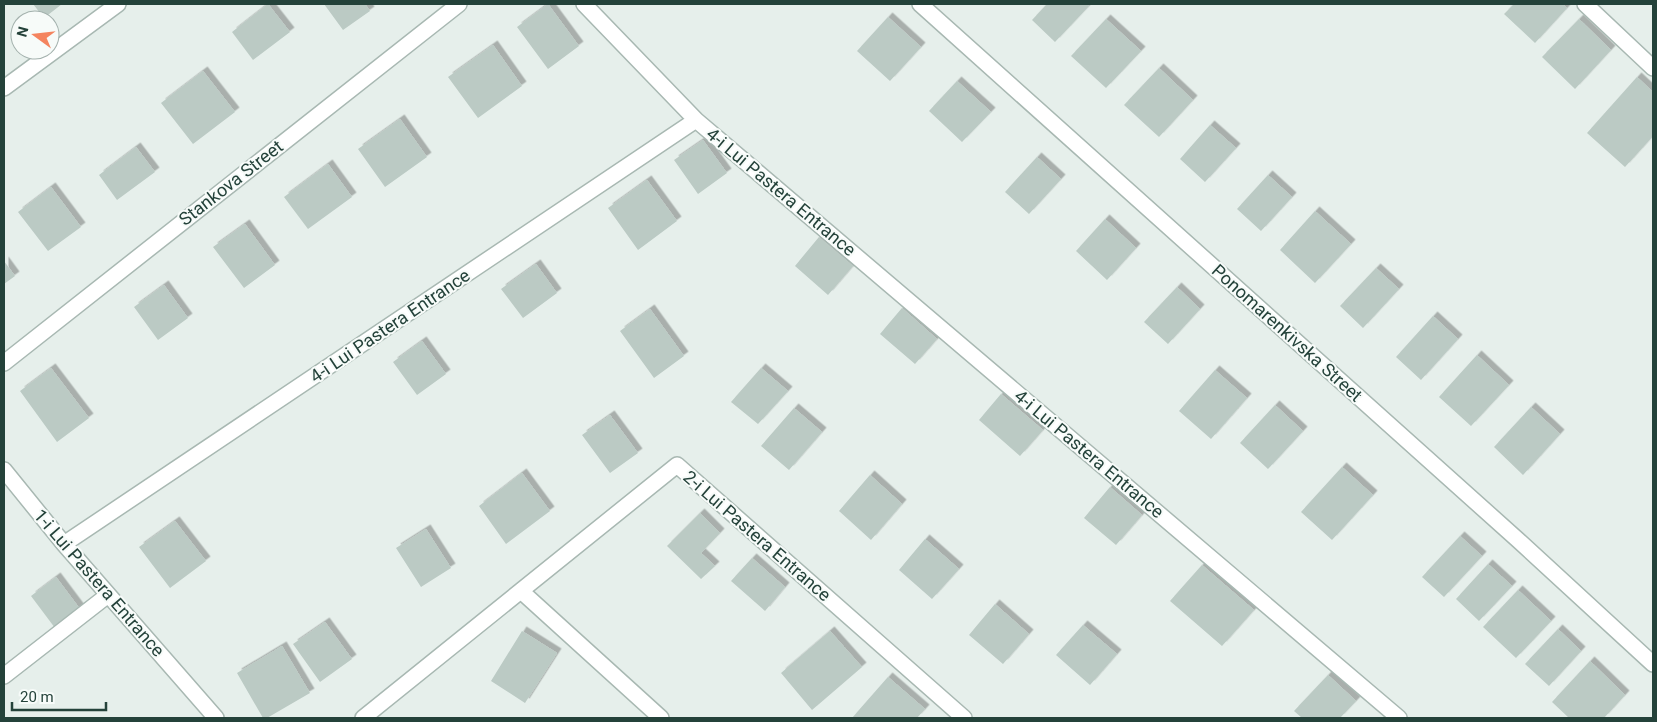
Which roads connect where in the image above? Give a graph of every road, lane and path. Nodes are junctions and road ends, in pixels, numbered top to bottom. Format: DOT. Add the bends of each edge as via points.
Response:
graph roads {
  1 [pos="118,4"];
  2 [pos="459,4"];
  3 [pos="584,4"];
  4 [pos="920,4"];
  5 [pos="1585,4"];
  6 [pos="1653,68"];
  7 [pos="4,88"];
  8 [pos="696,120"];
  9 [pos="4,363"];
  10 [pos="4,470"];
  11 [pos="64,544"];
  12 [pos="521,590"];
  13 [pos="108,595"];
  14 [pos="1653,664"];
  15 [pos="4,676"];
  16 [pos="216,718"];
  17 [pos="364,718"];
  18 [pos="661,718"];
  19 [pos="964,718"];
  20 [pos="1399,718"];
  1 -- 7 [label="street"];
  2 -- 9 [label="street, Stankova Street"];
  3 -- 8 [label="street"];
  4 -- 14 [label="street, Ponomarenkivska Street"];
  5 -- 6 [label="street"];
  8 -- 11 [label="street, 4-i Lui Pastera Entrance"];
  8 -- 20 [label="street, 4-i Lui Pastera Entrance"];
  10 -- 11 [label="street, 1-i Lui Pastera Entrance"];
  11 -- 13 [label="street, 1-i Lui Pastera Entrance"];
  12 -- 17 [label="street, 2-i Lui Pastera Entrance"];
  12 -- 18 [label="street"];
  12 -- 19 [label="street, 2-i Lui Pastera Entrance" via="677,465"];
  13 -- 15 [label="street"];
  13 -- 16 [label="street, 1-i Lui Pastera Entrance"];
}
